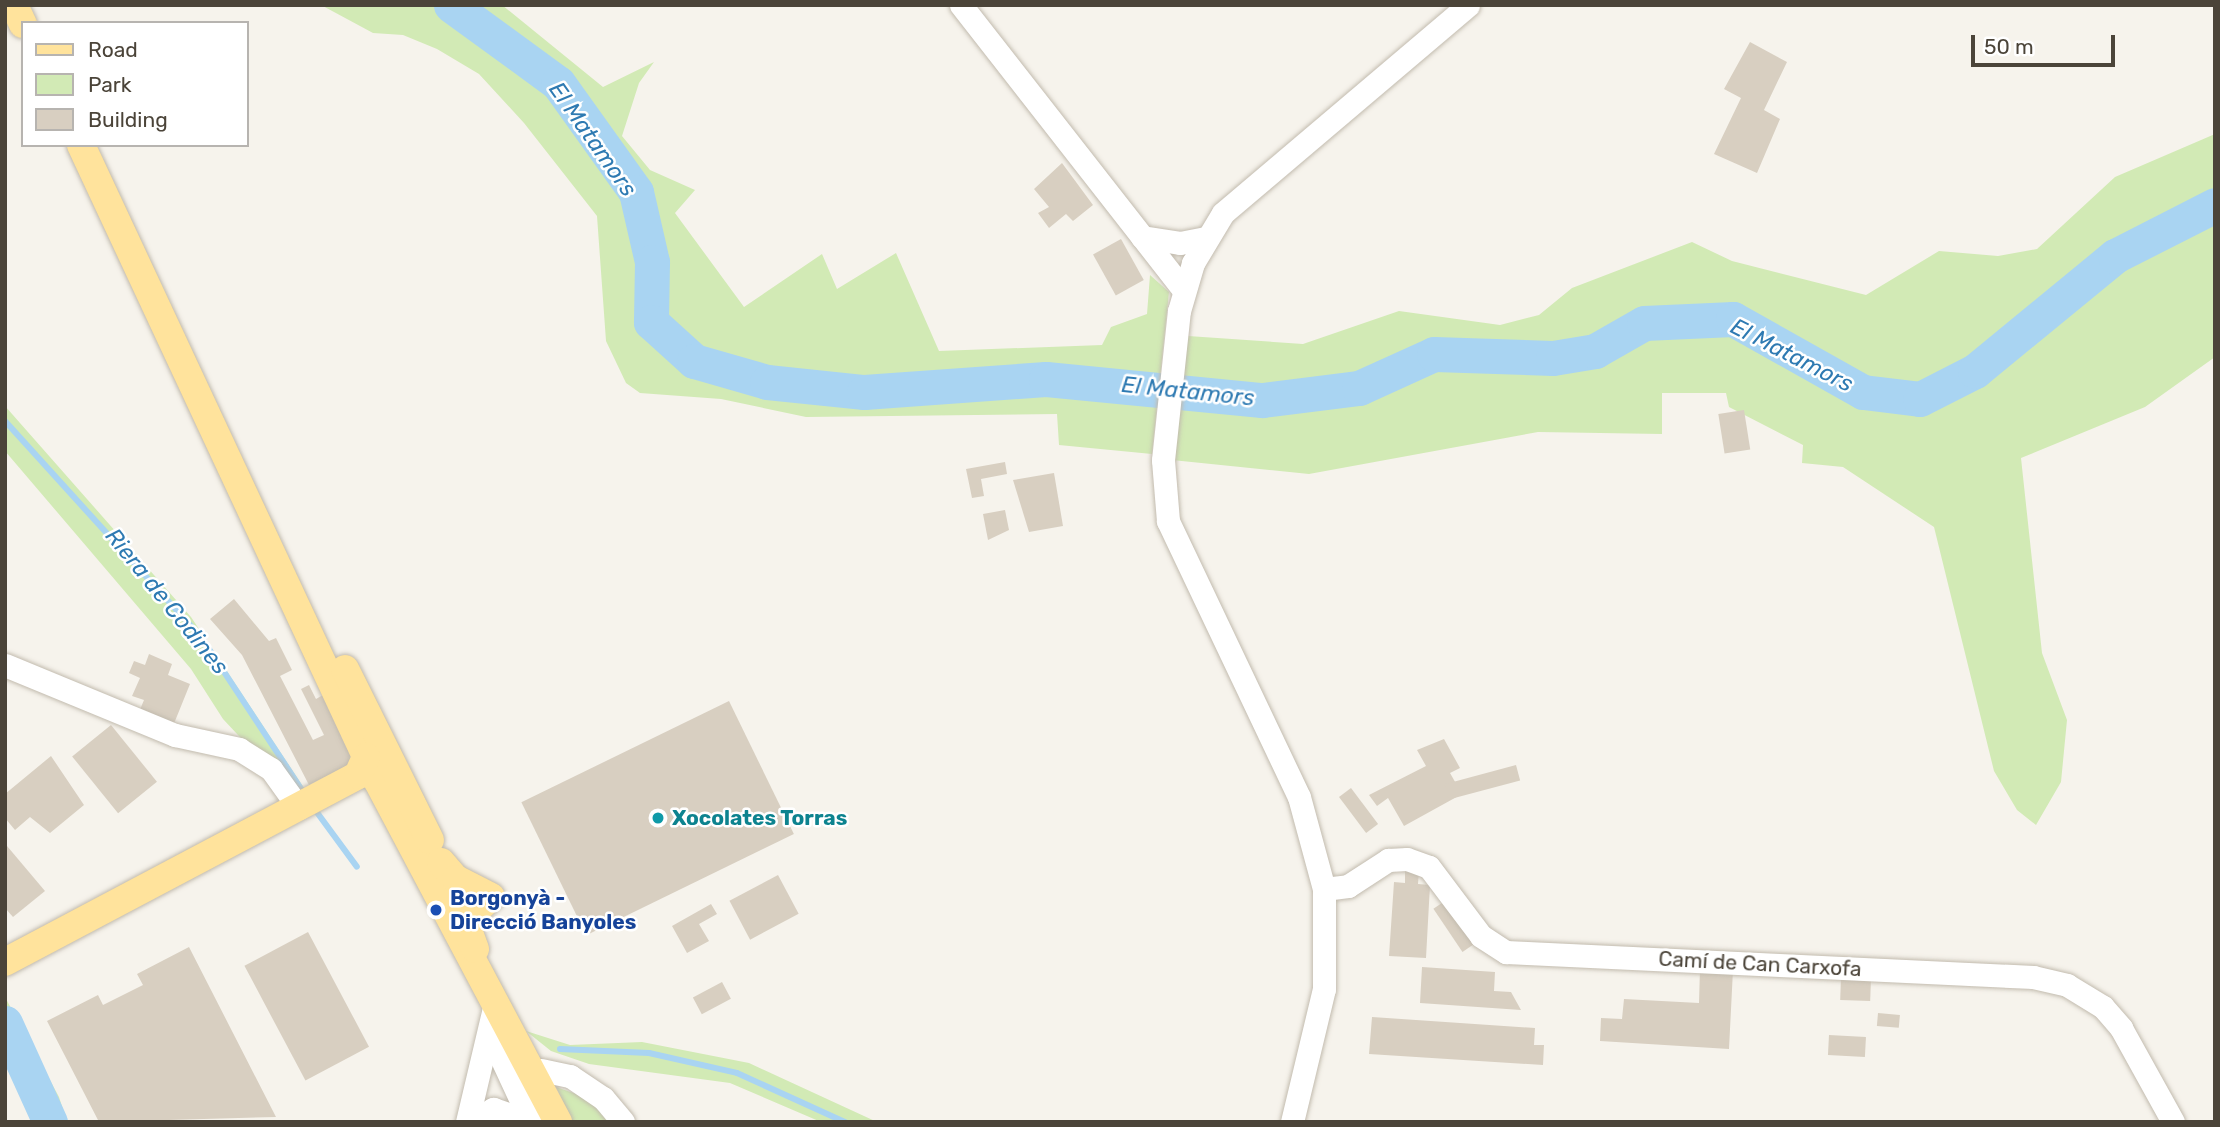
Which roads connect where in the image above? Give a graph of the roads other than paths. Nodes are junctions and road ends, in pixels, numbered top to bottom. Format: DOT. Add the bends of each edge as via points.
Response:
graph roads {
  1 [pos="13,5"];
  2 [pos="961,5"];
  3 [pos="1468,5"];
  4 [pos="21,21"];
  5 [pos="82,147"];
  6 [pos="1142,237"];
  7 [pos="1206,237"];
  8 [pos="1181,300"];
  9 [pos="231,454"];
  10 [pos="322,623"];
  11 [pos="5,665"];
  12 [pos="368,770"];
  13 [pos="299,808"];
  14 [pos="426,846"];
  15 [pos="1324,889"];
  16 [pos="473,907"];
  17 [pos="5,962"];
  18 [pos="493,1022"];
  19 [pos="541,1070"];
  20 [pos="543,1120"];
  21 [pos="470,1122"];
  22 [pos="624,1122"];
  23 [pos="1292,1122"];
  24 [pos="2173,1122"];
  1 -- 4 [label="main road"];
  2 -- 6 [label="street"];
  3 -- 7 [label="street" via="1252,184"];
  5 -- 9 [label="main road"];
  6 -- 7 [label="street" via="1180,243"];
  6 -- 8 [label="street"];
  7 -- 8 [label="street"];
  8 -- 15 [label="street" via="1163,460 1171,533 1299,797"];
  9 -- 10 [label="main road"];
  9 -- 12 [label="main road"];
  10 -- 12 [label="main road" via="375,750"];
  10 -- 14 [label="main road"];
  11 -- 13 [label="street" via="175,735 239,749 271,769"];
  12 -- 13 [label="main road"];
  12 -- 14 [label="main road"];
  13 -- 17 [label="main road"];
  14 -- 16 [label="main road"];
  14 -- 16 [label="main road" via="451,901"];
  14 -- 18 [label="main road"];
  15 -- 23 [label="street" via="1324,989"];
  15 -- 24 [label="street, Camí de Can Carxofa" via="1348,886 1388,860 1407,859 1429,867 1481,936 1506,951 2033,977 2067,985 2104,1007 2121,1028"];
  16 -- 18 [label="main road"];
  16 -- 19 [label="main road" via="489,959"];
  18 -- 20 [label="main road"];
  18 -- 21 [label="street"];
  19 -- 20 [label="main road"];
  19 -- 22 [label="street" via="570,1076 603,1098"];
  20 -- 21 [label="street" via="493,1109"];
}
